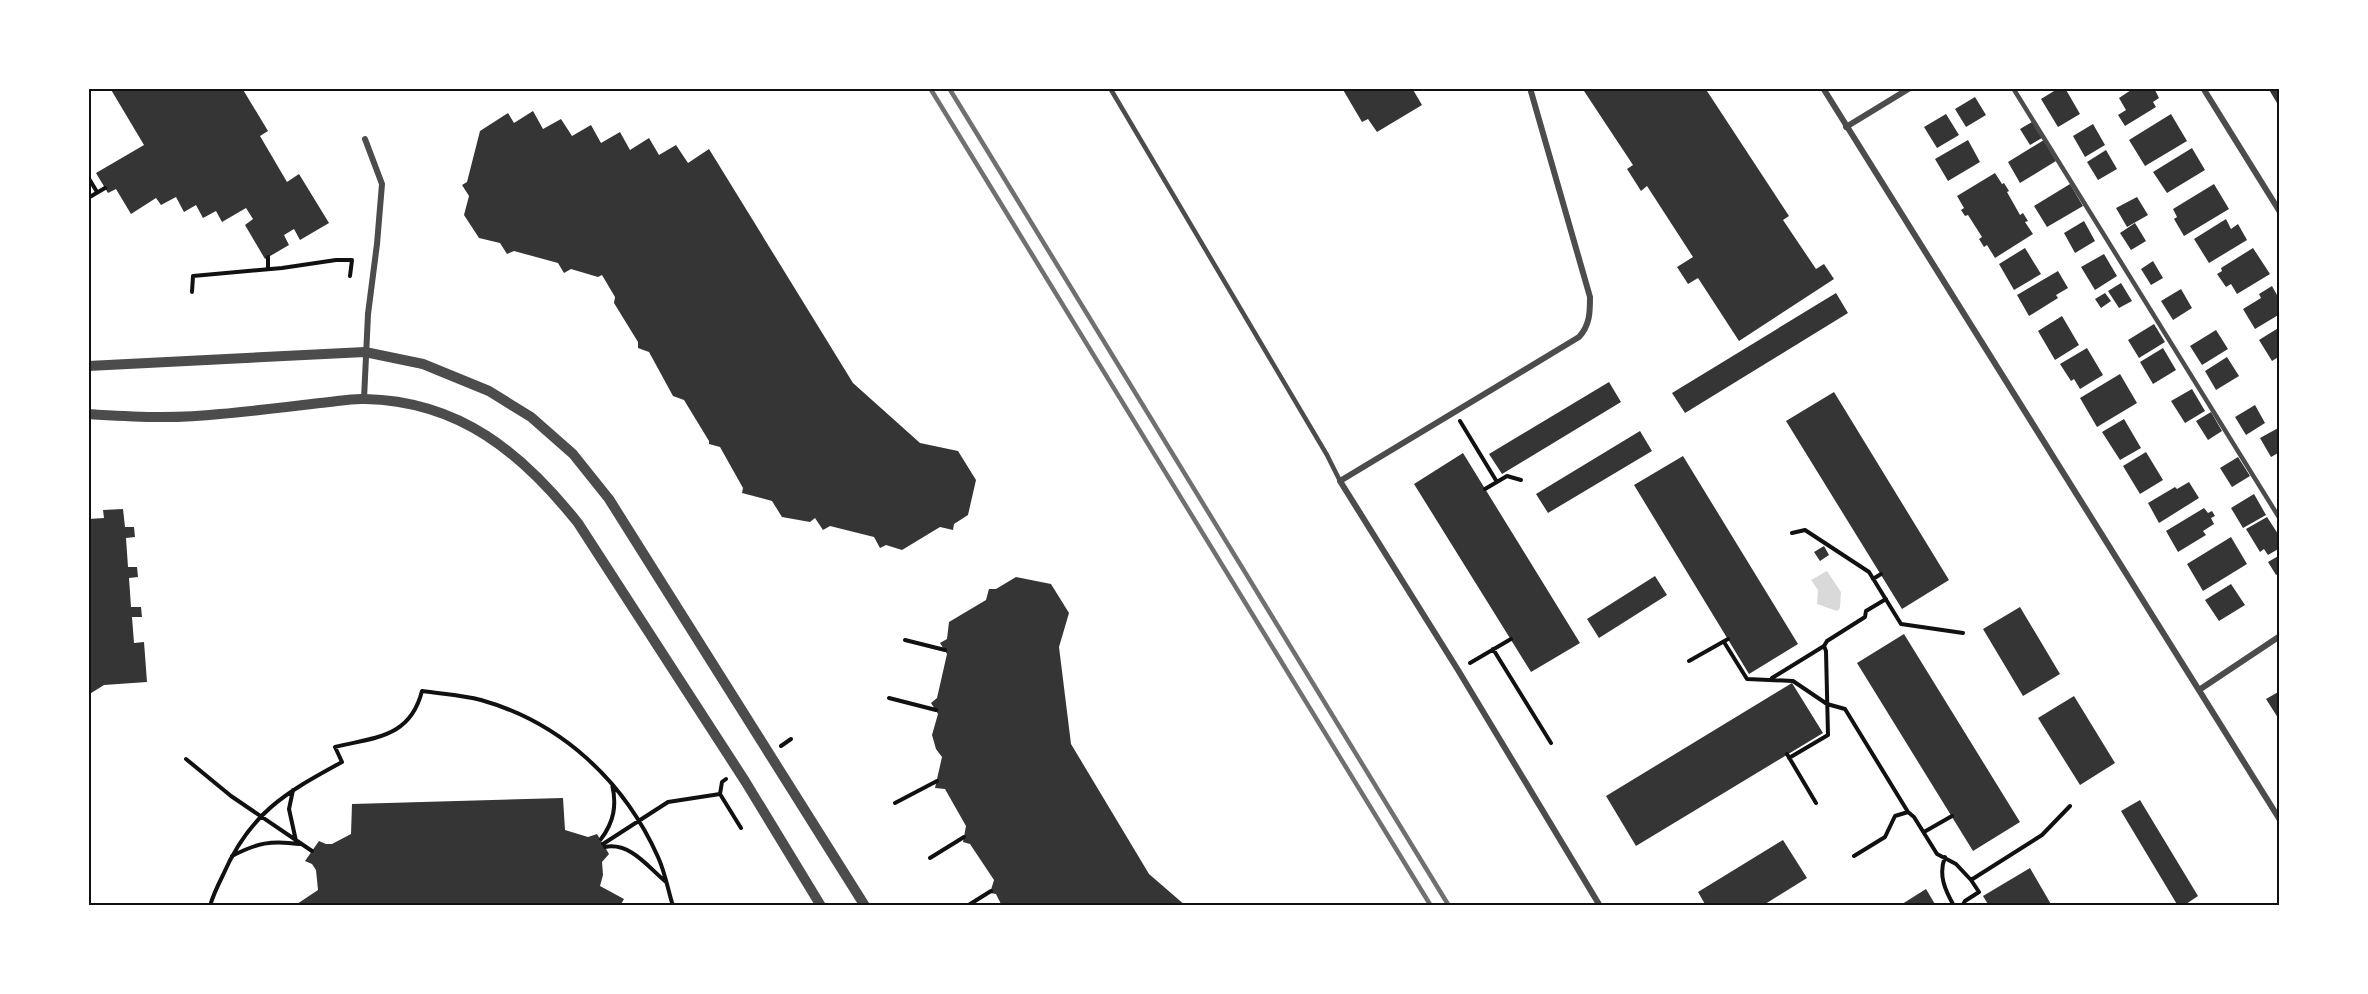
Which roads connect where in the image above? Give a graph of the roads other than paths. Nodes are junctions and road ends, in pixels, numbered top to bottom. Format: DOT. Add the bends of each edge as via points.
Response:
graph roads {
  1 [pos="1110,88"];
  2 [pos="1530,88"];
  3 [pos="1823,88"];
  4 [pos="1910,88"];
  5 [pos="2013,88"];
  6 [pos="2203,88"];
  7 [pos="1846,127"];
  8 [pos="365,139"];
  9 [pos="2280,212"];
  10 [pos="365,352"];
  11 [pos="88,366"];
  12 [pos="364,399"];
  13 [pos="88,414"];
  14 [pos="1340,481"];
  15 [pos="2280,519"];
  16 [pos="2280,636"];
  17 [pos="2199,690"];
  18 [pos="2280,820"];
  19 [pos="821,906"];
  20 [pos="865,906"];
  21 [pos="1600,906"];
  1 -- 14 [label="lane"];
  2 -- 14 [label="street" via="1590,297 1585,331"];
  3 -- 7 [label="street"];
  4 -- 7 [label="street"];
  5 -- 15 [label="lane"];
  6 -- 9 [label="street"];
  7 -- 17 [label="street"];
  8 -- 10 [label="street" via="382,184"];
  10 -- 11 [label="street"];
  10 -- 12 [label="street"];
  10 -- 20 [label="street" via="423,364 489,391 531,417 573,454 609,498"];
  12 -- 13 [label="street" via="218,415 147,418"];
  12 -- 19 [label="street" via="402,402 460,421 508,449 553,493 584,532"];
  14 -- 21 [label="street"];
  16 -- 17 [label="street"];
  17 -- 18 [label="street"];
}
